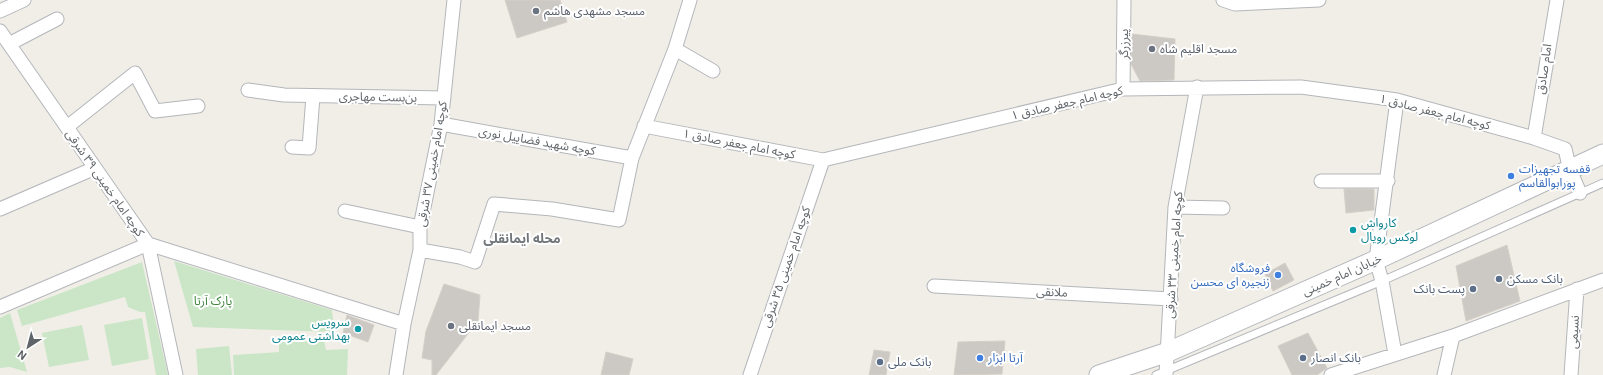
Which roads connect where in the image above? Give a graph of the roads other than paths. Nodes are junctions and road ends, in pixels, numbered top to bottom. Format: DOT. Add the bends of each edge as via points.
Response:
graph roads {
  1 [pos="24,0"];
  2 [pos="454,0"];
  3 [pos="690,0"];
  4 [pos="1124,0"];
  5 [pos="1223,0"];
  6 [pos="1319,0"];
  7 [pos="1556,0"];
  8 [pos="0,11"];
  9 [pos="57,19"];
  10 [pos="0,31"];
  11 [pos="9,44"];
  12 [pos="675,49"];
  13 [pos="713,71"];
  14 [pos="1197,88"];
  15 [pos="1123,89"];
  16 [pos="248,90"];
  17 [pos="313,96"];
  18 [pos="444,98"];
  19 [pos="1397,100"];
  20 [pos="198,106"];
  21 [pos="441,124"];
  22 [pos="644,126"];
  23 [pos="67,127"];
  24 [pos="1534,138"];
  25 [pos="292,148"];
  26 [pos="1603,154"];
  27 [pos="632,158"];
  28 [pos="823,160"];
  29 [pos="95,168"];
  30 [pos="1570,170"];
  31 [pos="1321,181"];
  32 [pos="1388,181"];
  33 [pos="1603,183"];
  34 [pos="1580,193"];
  35 [pos="1175,207"];
  36 [pos="1223,208"];
  37 [pos="0,209"];
  38 [pos="345,211"];
  39 [pos="420,227"];
  40 [pos="148,244"];
  41 [pos="420,250"];
  42 [pos="1376,260"];
  43 [pos="1603,280"];
  44 [pos="1382,281"];
  45 [pos="934,286"];
  46 [pos="1577,289"];
  47 [pos="1171,299"];
  48 [pos="0,307"];
  49 [pos="404,324"];
  50 [pos="1453,336"];
  51 [pos="1168,352"];
  52 [pos="1395,354"];
  53 [pos="1163,374"];
  54 [pos="176,375"];
  55 [pos="396,375"];
  56 [pos="750,375"];
  57 [pos="1099,375"];
  58 [pos="1331,375"];
  59 [pos="1444,375"];
  60 [pos="1571,375"];
  1 -- 8 [label="street"];
  2 -- 18 [label="street, کوچه امام خمینی ۳۷ شرقی"];
  3 -- 12 [label="street"];
  4 -- 15 [label="street, پیرزرگر"];
  5 -- 6 [label="street" via="1235,4"];
  7 -- 24 [label="street, امام صادق"];
  9 -- 11 [label="street"];
  10 -- 11 [label="street, کوچه امام خمینی ۳۹ شرقی"];
  11 -- 23 [label="street, کوچه امام خمینی ۳۹ شرقی"];
  12 -- 13 [label="street"];
  12 -- 22 [label="street"];
  14 -- 15 [label="street, کوچه امام جعفر صادق ۱"];
  14 -- 19 [label="street, کوچه امام جعفر صادق ۱" via="1301,87"];
  14 -- 35 [label="street, کوچه امام خمینی ۳۳ شرقی"];
  15 -- 28 [label="street, کوچه امام جعفر صادق ۱"];
  16 -- 17 [label="street, بن‌بست مهاجری"];
  17 -- 18 [label="street, بن‌بست مهاجری"];
  17 -- 25 [label="street" via="309,148"];
  18 -- 21 [label="street, کوچه امام خمینی ۳۷ شرقی"];
  19 -- 24 [label="street, کوچه امام جعفر صادق ۱"];
  19 -- 32 [label="street"];
  20 -- 23 [label="street" via="154,110 136,73"];
  21 -- 27 [label="street, کوچه شهید فضاییل نوری"];
  21 -- 39 [label="street, کوچه امام خمینی ۳۷ شرقی"];
  22 -- 27 [label="street"];
  22 -- 28 [label="street, کوچه امام جعفر صادق ۱"];
  23 -- 29 [label="street, کوچه امام خمینی ۳۹ شرقی"];
  24 -- 30 [label="street, کوچه امام جعفر صادق ۱" via="1565,149"];
  26 -- 30 [label="main road, خیابان امام خمینی"];
  27 -- 41 [label="street" via="619,220 552,209 494,204 475,262"];
  28 -- 56 [label="street, کوچه امام خمینی ۳۵ شرقی"];
  29 -- 37 [label="street"];
  29 -- 40 [label="street, کوچه امام خمینی ۳۹ شرقی"];
  30 -- 34 [label="street"];
  30 -- 42 [label="main road, خیابان امام خمینی"];
  31 -- 32 [label="street"];
  32 -- 42 [label="street" via="1381,209"];
  33 -- 34 [label="lane"];
  34 -- 44 [label="lane"];
  35 -- 36 [label="street"];
  35 -- 47 [label="street, کوچه امام خمینی ۳۳ شرقی"];
  38 -- 39 [label="street"];
  39 -- 41 [label="street, کوچه امام خمینی ۳۷ شرقی"];
  40 -- 48 [label="street"];
  40 -- 49 [label="street"];
  40 -- 54 [label="street, کوچه امام خمینی ۳۹ شرقی"];
  41 -- 49 [label="street, کوچه امام خمینی ۳۷ شرقی"];
  42 -- 44 [label="street"];
  42 -- 51 [label="main road, خیابان امام خمینی"];
  43 -- 46 [label="street"];
  44 -- 52 [label="street"];
  44 -- 53 [label="lane"];
  45 -- 47 [label="street, ملانقی"];
  46 -- 50 [label="street"];
  46 -- 60 [label="street, نسیمی"];
  47 -- 51 [label="street, کوچه امام خمینی ۳۳ شرقی"];
  49 -- 55 [label="street, کوچه امام خمینی ۳۷ شرقی"];
  50 -- 52 [label="street"];
  50 -- 59 [label="street"];
  51 -- 53 [label="street, کوچه امام خمینی ۳۳ شرقی"];
  51 -- 57 [label="main road, خیابان امام خمینی"];
  52 -- 58 [label="street"];
}
